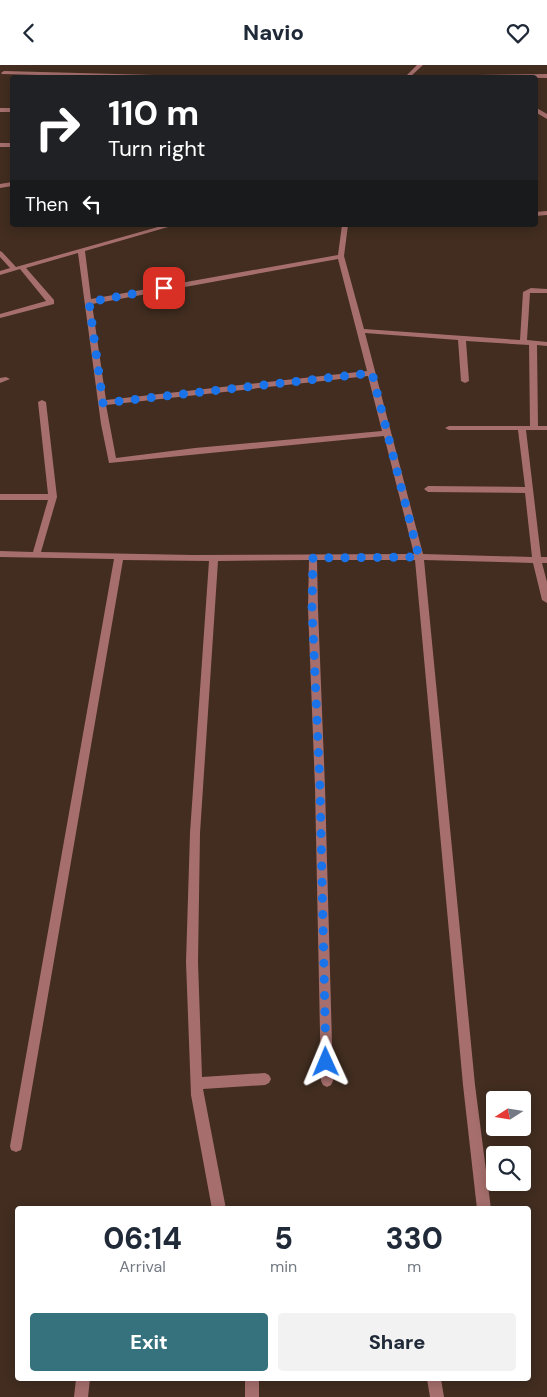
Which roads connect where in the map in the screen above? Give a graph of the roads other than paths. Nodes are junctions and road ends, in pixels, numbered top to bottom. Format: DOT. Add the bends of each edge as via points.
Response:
graph roads {
  1 [pos="420,65"];
  2 [pos="2,73"];
  3 [pos="543,74"];
  4 [pos="78,75"];
  5 [pos="409,75"];
  6 [pos="524,75"];
  7 [pos="0,80"];
  8 [pos="345,227"];
  9 [pos="145,228"];
  10 [pos="82,250"];
  11 [pos="0,253"];
  12 [pos="342,256"];
  13 [pos="18,268"];
  14 [pos="0,273"];
  15 [pos="547,291"];
  16 [pos="89,302"];
  17 [pos="0,317"];
  18 [pos="361,331"];
  19 [pos="462,338"];
  20 [pos="523,343"];
  21 [pos="533,343"];
  22 [pos="547,344"];
  23 [pos="372,373"];
  24 [pos="465,381"];
  25 [pos="42,403"];
  26 [pos="103,403"];
  27 [pos="449,428"];
  28 [pos="522,428"];
  29 [pos="534,428"];
  30 [pos="547,429"];
  31 [pos="387,433"];
  32 [pos="428,489"];
  33 [pos="530,491"];
  34 [pos="0,497"];
  35 [pos="53,497"];
  36 [pos="0,554"];
  37 [pos="36,555"];
  38 [pos="119,556"];
  39 [pos="419,557"];
  40 [pos="214,558"];
  41 [pos="313,558"];
  42 [pos="542,560"];
  43 [pos="547,600"];
  44 [pos="265,1079"];
  45 [pos="327,1081"];
  46 [pos="196,1083"];
  47 [pos="16,1146"];
  48 [pos="218,1206"];
  49 [pos="484,1206"];
  50 [pos="82,1381"];
  51 [pos="252,1381"];
  52 [pos="434,1381"];
  53 [pos="82,1397"];
  54 [pos="252,1397"];
  55 [pos="437,1397"];
  1 -- 5 [label="street"];
  2 -- 4 [label="street"];
  2 -- 7 [label="street"];
  3 -- 6 [label="street"];
  8 -- 12 [label="street"];
  9 -- 10 [label="street"];
  10 -- 13 [label="street"];
  10 -- 16 [label="street"];
  11 -- 13 [label="street"];
  12 -- 16 [label="street"];
  12 -- 18 [label="street"];
  13 -- 14 [label="street"];
  13 -- 17 [label="street" via="51,302"];
  15 -- 20 [label="street" via="527,292"];
  16 -- 26 [label="street"];
  18 -- 19 [label="street"];
  18 -- 23 [label="street"];
  19 -- 20 [label="street"];
  19 -- 24 [label="street"];
  20 -- 21 [label="street"];
  21 -- 22 [label="street"];
  21 -- 29 [label="street"];
  23 -- 26 [label="street"];
  23 -- 31 [label="street"];
  25 -- 35 [label="street"];
  26 -- 31 [label="street" via="112,461"];
  27 -- 28 [label="street"];
  28 -- 29 [label="street"];
  28 -- 33 [label="street"];
  29 -- 30 [label="street"];
  31 -- 39 [label="street"];
  32 -- 33 [label="street"];
  33 -- 42 [label="street"];
  34 -- 35 [label="street"];
  35 -- 37 [label="street"];
  36 -- 37 [label="street"];
  37 -- 38 [label="street"];
  38 -- 40 [label="street"];
  38 -- 47 [label="street"];
  39 -- 41 [label="street"];
  39 -- 42 [label="street"];
  39 -- 49 [label="street" via="469,1085"];
  40 -- 41 [label="street"];
  40 -- 46 [label="street" via="195,833 192,962"];
  41 -- 45 [label="street"];
  42 -- 43 [label="street"];
  44 -- 46 [label="street"];
  46 -- 48 [label="street"];
  50 -- 53 [label="street"];
  51 -- 54 [label="street"];
  52 -- 55 [label="street"];
}
